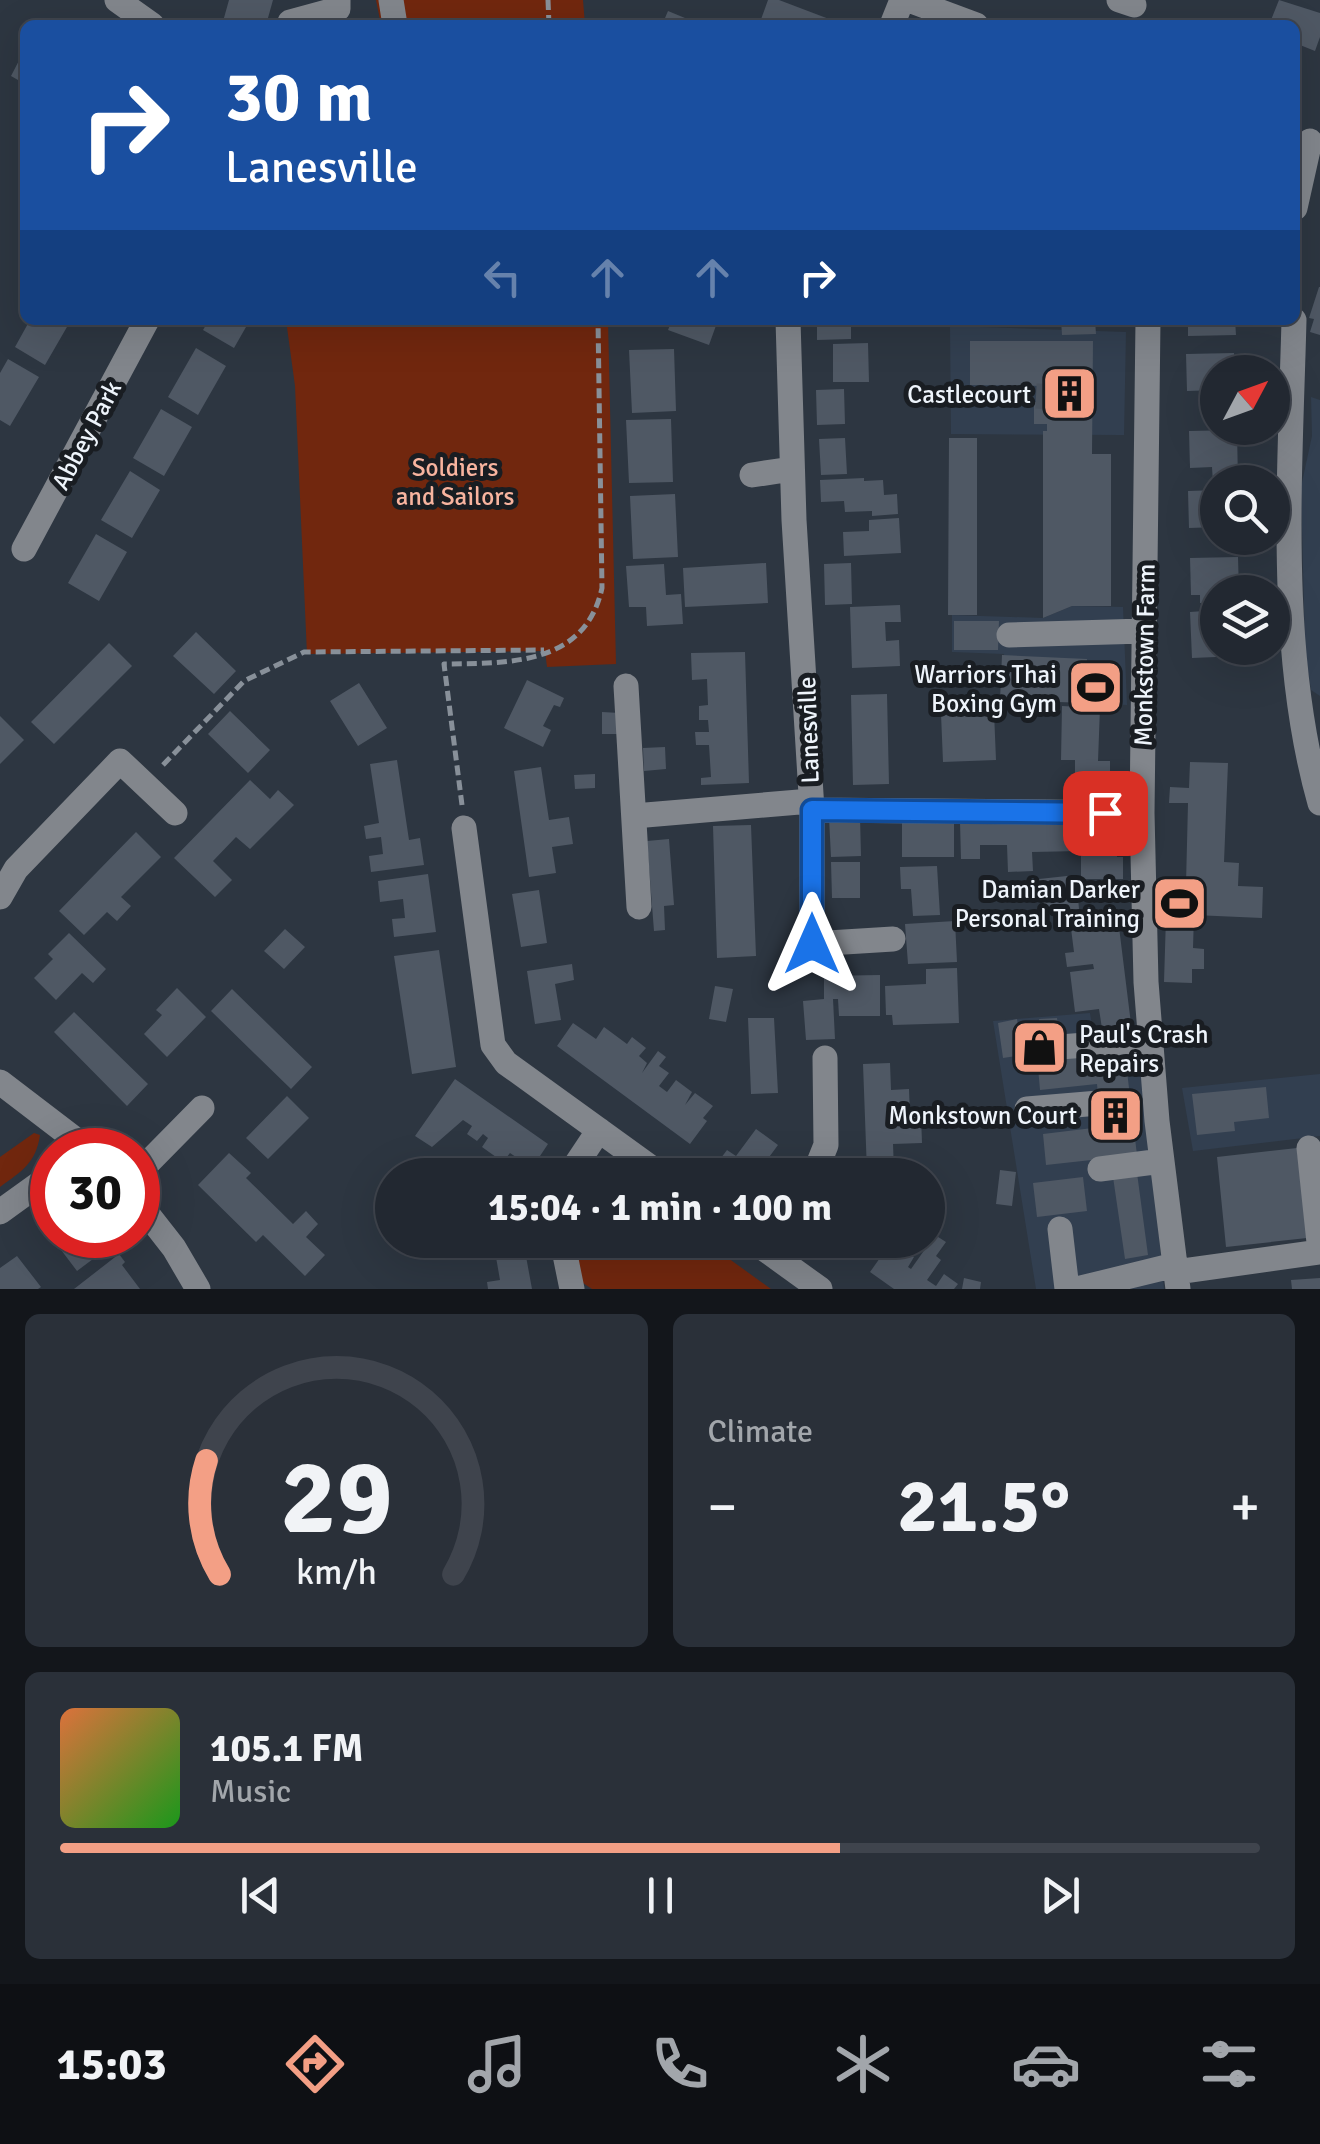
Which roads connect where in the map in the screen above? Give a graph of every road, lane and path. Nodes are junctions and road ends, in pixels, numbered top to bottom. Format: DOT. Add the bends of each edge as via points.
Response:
graph roads {
  1 [pos="118,0"];
  2 [pos="338,0"];
  3 [pos="906,0"];
  4 [pos="946,6"];
  5 [pos="145,20"];
  6 [pos="297,20"];
  7 [pos="968,20"];
  8 [pos="1308,140"];
  9 [pos="1300,182"];
  10 [pos="145,325"];
  11 [pos="598,325"];
  12 [pos="788,325"];
  13 [pos="1148,325"];
  14 [pos="1294,325"];
  15 [pos="792,469"];
  16 [pos="752,474"];
  17 [pos="24,549"];
  18 [pos="1144,630"];
  19 [pos="1009,635"];
  20 [pos="547,650"];
  21 [pos="626,686"];
  22 [pos="144,784"];
  23 [pos="1320,803"];
  24 [pos="811,805"];
  25 [pos="175,813"];
  26 [pos="1142,813"];
  27 [pos="634,816"];
  28 [pos="464,828"];
  29 [pos="0,897"];
  30 [pos="639,907"];
  31 [pos="892,939"];
  32 [pos="1150,1040"];
  33 [pos="1047,1048"];
  34 [pos="826,1058"];
  35 [pos="0,1082"];
  36 [pos="1099,1103"];
  37 [pos="202,1108"];
  38 [pos="1027,1108"];
  39 [pos="57,1128"];
  40 [pos="599,1130"];
  41 [pos="1309,1148"];
  42 [pos="160,1151"];
  43 [pos="580,1158"];
  44 [pos="638,1158"];
  45 [pos="821,1158"];
  46 [pos="1162,1161"];
  47 [pos="1100,1169"];
  48 [pos="30,1190"];
  49 [pos="0,1212"];
  50 [pos="1060,1229"];
  51 [pos="160,1230"];
  52 [pos="566,1258"];
  53 [pos="782,1258"];
  54 [pos="1176,1275"];
  55 [pos="198,1289"];
  56 [pos="572,1289"];
  57 [pos="820,1289"];
  58 [pos="1067,1289"];
  59 [pos="1077,1289"];
  1 -- 5 [label="street"];
  2 -- 6 [label="street" via="338,9"];
  3 -- 4 [label="street"];
  4 -- 7 [label="street"];
  8 -- 9 [label="street"];
  10 -- 17 [label="street, Abbey Park"];
  11 -- 20 [label="path" via="602,588 597,611 582,631"];
  12 -- 15 [label="street, Lanesville"];
  13 -- 18 [label="street, Monkstown Farm"];
  14 -- 23 [label="street" via="1293,638 1298,704"];
  15 -- 16 [label="street"];
  15 -- 24 [label="street, Lanesville"];
  18 -- 19 [label="street"];
  18 -- 26 [label="street, Monkstown Farm"];
  20 -- 22 [label="path" via="304,652 244,681"];
  20 -- 28 [label="path" via="517,663 444,664"];
  21 -- 27 [label="street"];
  22 -- 25 [label="street"];
  22 -- 29 [label="street" via="120,761 16,869"];
  24 -- 26 [label="street, Lanesville"];
  24 -- 27 [label="street"];
  24 -- 31 [label="street" via="812,944"];
  26 -- 32 [label="street, Monkstown Farm"];
  27 -- 30 [label="street"];
  28 -- 40 [label="street" via="493,1045 506,1063"];
  32 -- 33 [label="street"];
  32 -- 46 [label="street, Monkstown Farm" via="1144,1099"];
  34 -- 45 [label="street"];
  35 -- 39 [label="street"];
  36 -- 38 [label="street"];
  37 -- 42 [label="street"];
  40 -- 43 [label="street"];
  40 -- 44 [label="street"];
  41 -- 54 [label="street" via="1320,1252"];
  46 -- 47 [label="street"];
  46 -- 54 [label="street, Monkstown Farm"];
  48 -- 49 [label="street"];
  50 -- 58 [label="street"];
  51 -- 55 [label="street"];
  52 -- 56 [label="street"];
  53 -- 57 [label="street"];
  54 -- 59 [label="street"];
}
